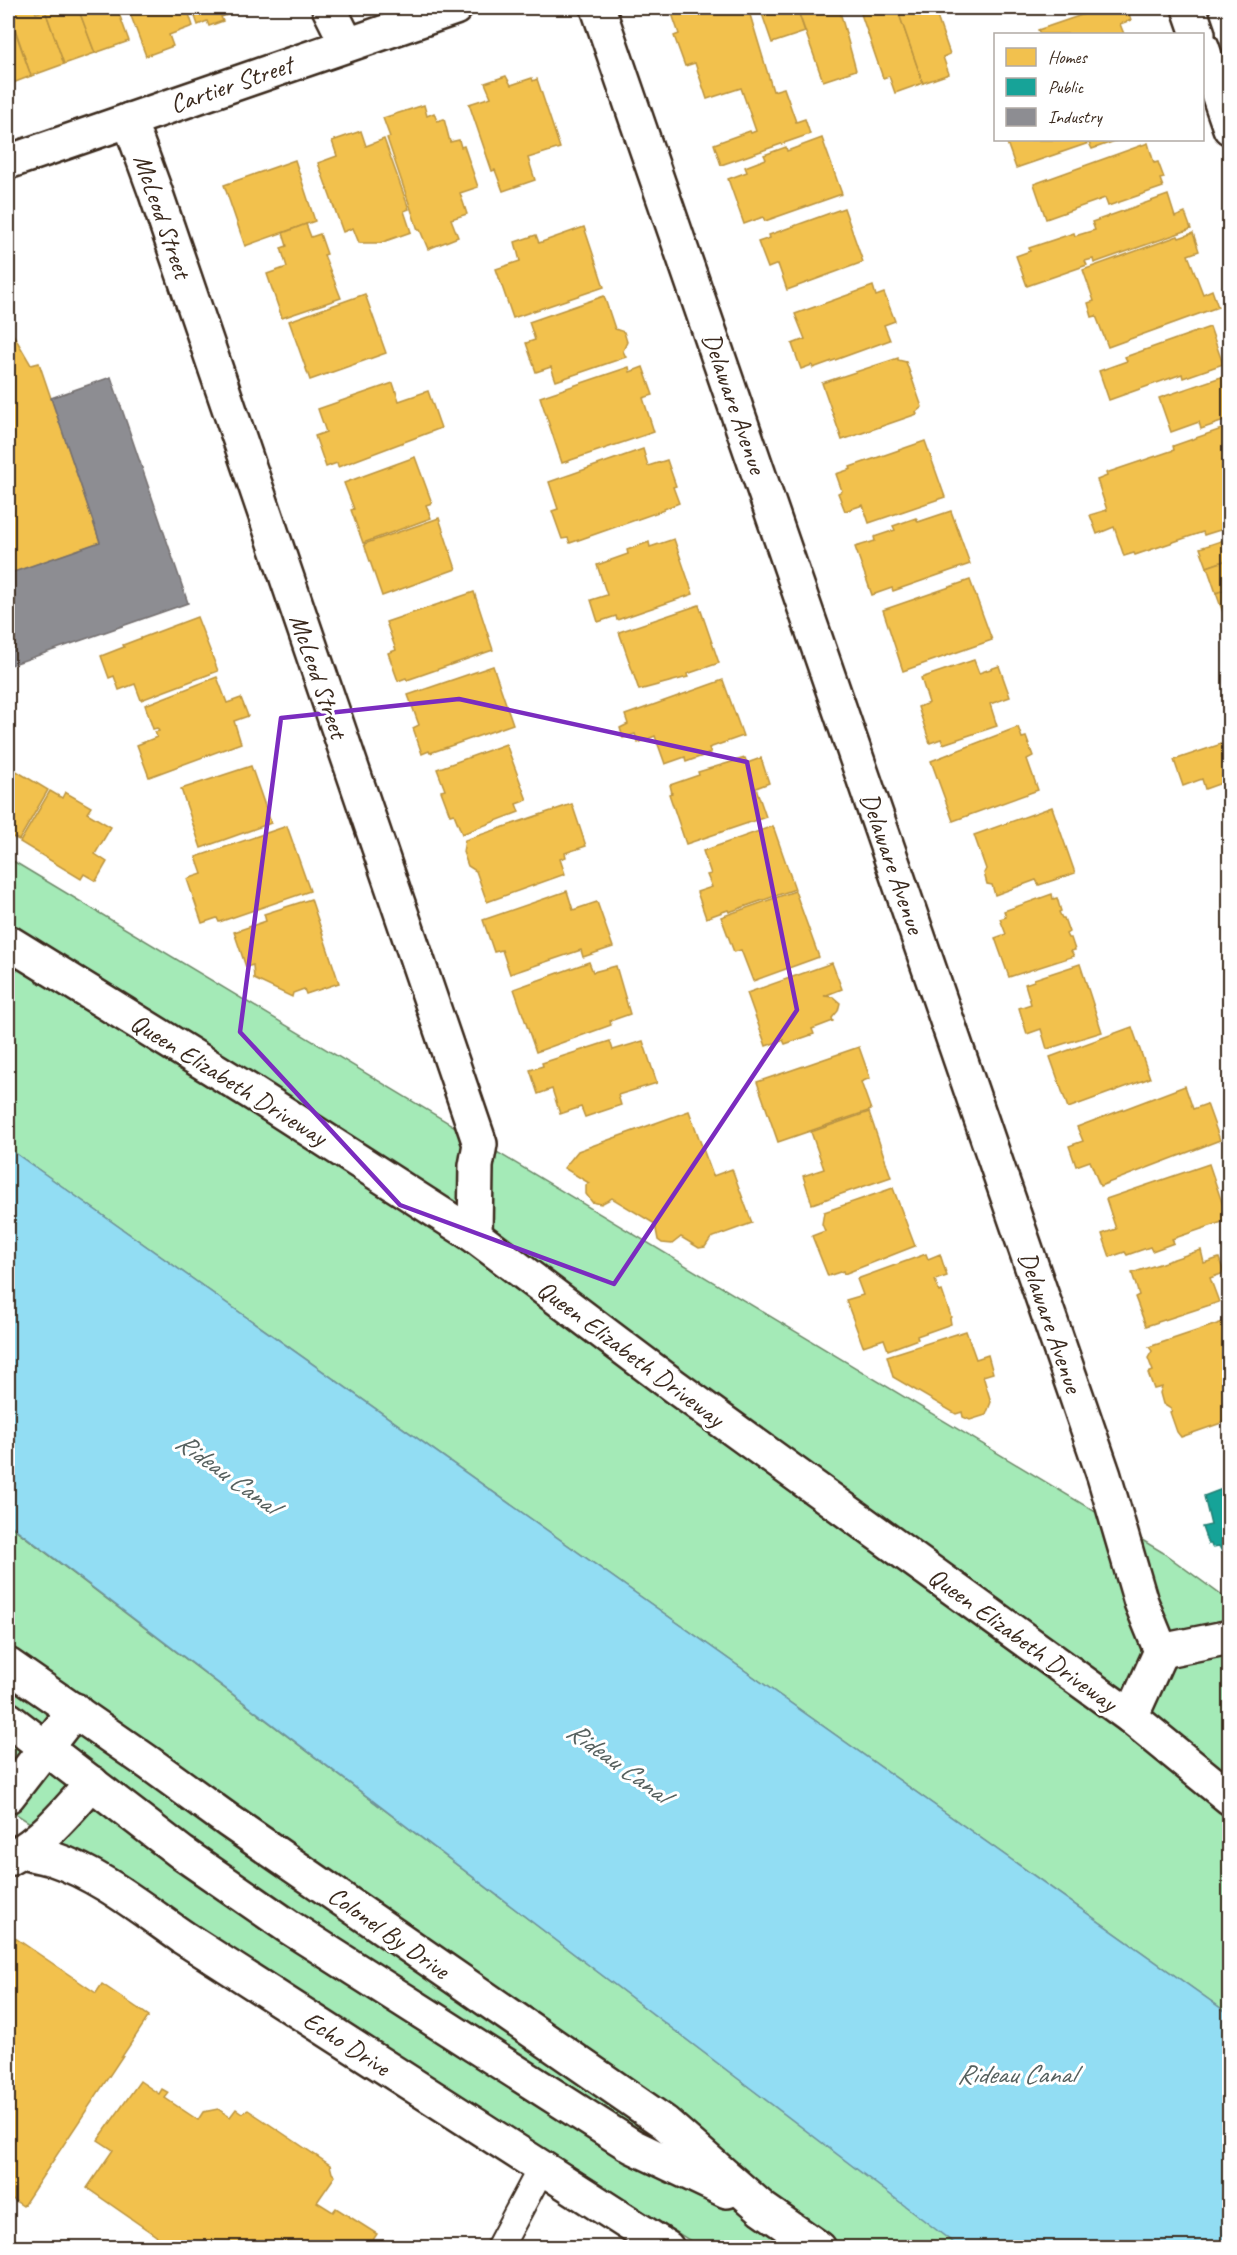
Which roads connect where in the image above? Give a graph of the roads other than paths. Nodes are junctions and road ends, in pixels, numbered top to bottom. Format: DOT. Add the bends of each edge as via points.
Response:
graph roads {
  1 [pos="329,8"];
  2 [pos="455,8"];
  3 [pos="598,8"];
  4 [pos="1189,8"];
  5 [pos="1198,33"];
  6 [pos="347,44"];
  7 [pos="1204,50"];
  8 [pos="129,120"];
  9 [pos="1230,128"];
  10 [pos="8,162"];
  11 [pos="8,942"];
  12 [pos="475,1236"];
  13 [pos="1230,1637"];
  14 [pos="1161,1651"];
  15 [pos="8,1665"];
  16 [pos="75,1710"];
  17 [pos="1131,1717"];
  18 [pos="8,1719"];
  19 [pos="45,1749"];
  20 [pos="92,1783"];
  21 [pos="8,1796"];
  22 [pos="1230,1798"];
  23 [pos="15,1856"];
  24 [pos="542,2167"];
  25 [pos="763,2209"];
  26 [pos="499,2247"];
  27 [pos="667,2247"];
  28 [pos="819,2247"];
  1 -- 6 [label="street"];
  2 -- 6 [label="street, Cartier Street"];
  3 -- 14 [label="street, Delaware Avenue" via="1104,1476 1141,1602"];
  4 -- 5 [label="street"];
  6 -- 8 [label="street, Cartier Street"];
  7 -- 9 [label="street"];
  8 -- 10 [label="street, Cartier Street"];
  8 -- 12 [label="street, McLeod Street" via="480,1144"];
  11 -- 12 [label="street, Queen Elizabeth Driveway"];
  12 -- 17 [label="street, Queen Elizabeth Driveway" via="674,1386"];
  13 -- 14 [label="street"];
  14 -- 17 [label="street"];
  15 -- 16 [label="street, Colonel By Drive"];
  16 -- 19 [label="street"];
  16 -- 25 [label="street, Colonel By Drive" via="664,2122"];
  17 -- 22 [label="street, Queen Elizabeth Driveway"];
  18 -- 19 [label="street, Colonel By Drive"];
  19 -- 20 [label="street, Colonel By Drive"];
  19 -- 21 [label="street"];
  20 -- 23 [label="street" via="57,1822"];
  20 -- 25 [label="street, Colonel By Drive" via="289,1927 632,2146"];
  23 -- 24 [label="street, Echo Drive" via="52,1859 116,1892"];
  24 -- 26 [label="lane"];
  24 -- 27 [label="street, Echo Drive"];
  25 -- 28 [label="street, Colonel By Drive"];
}
